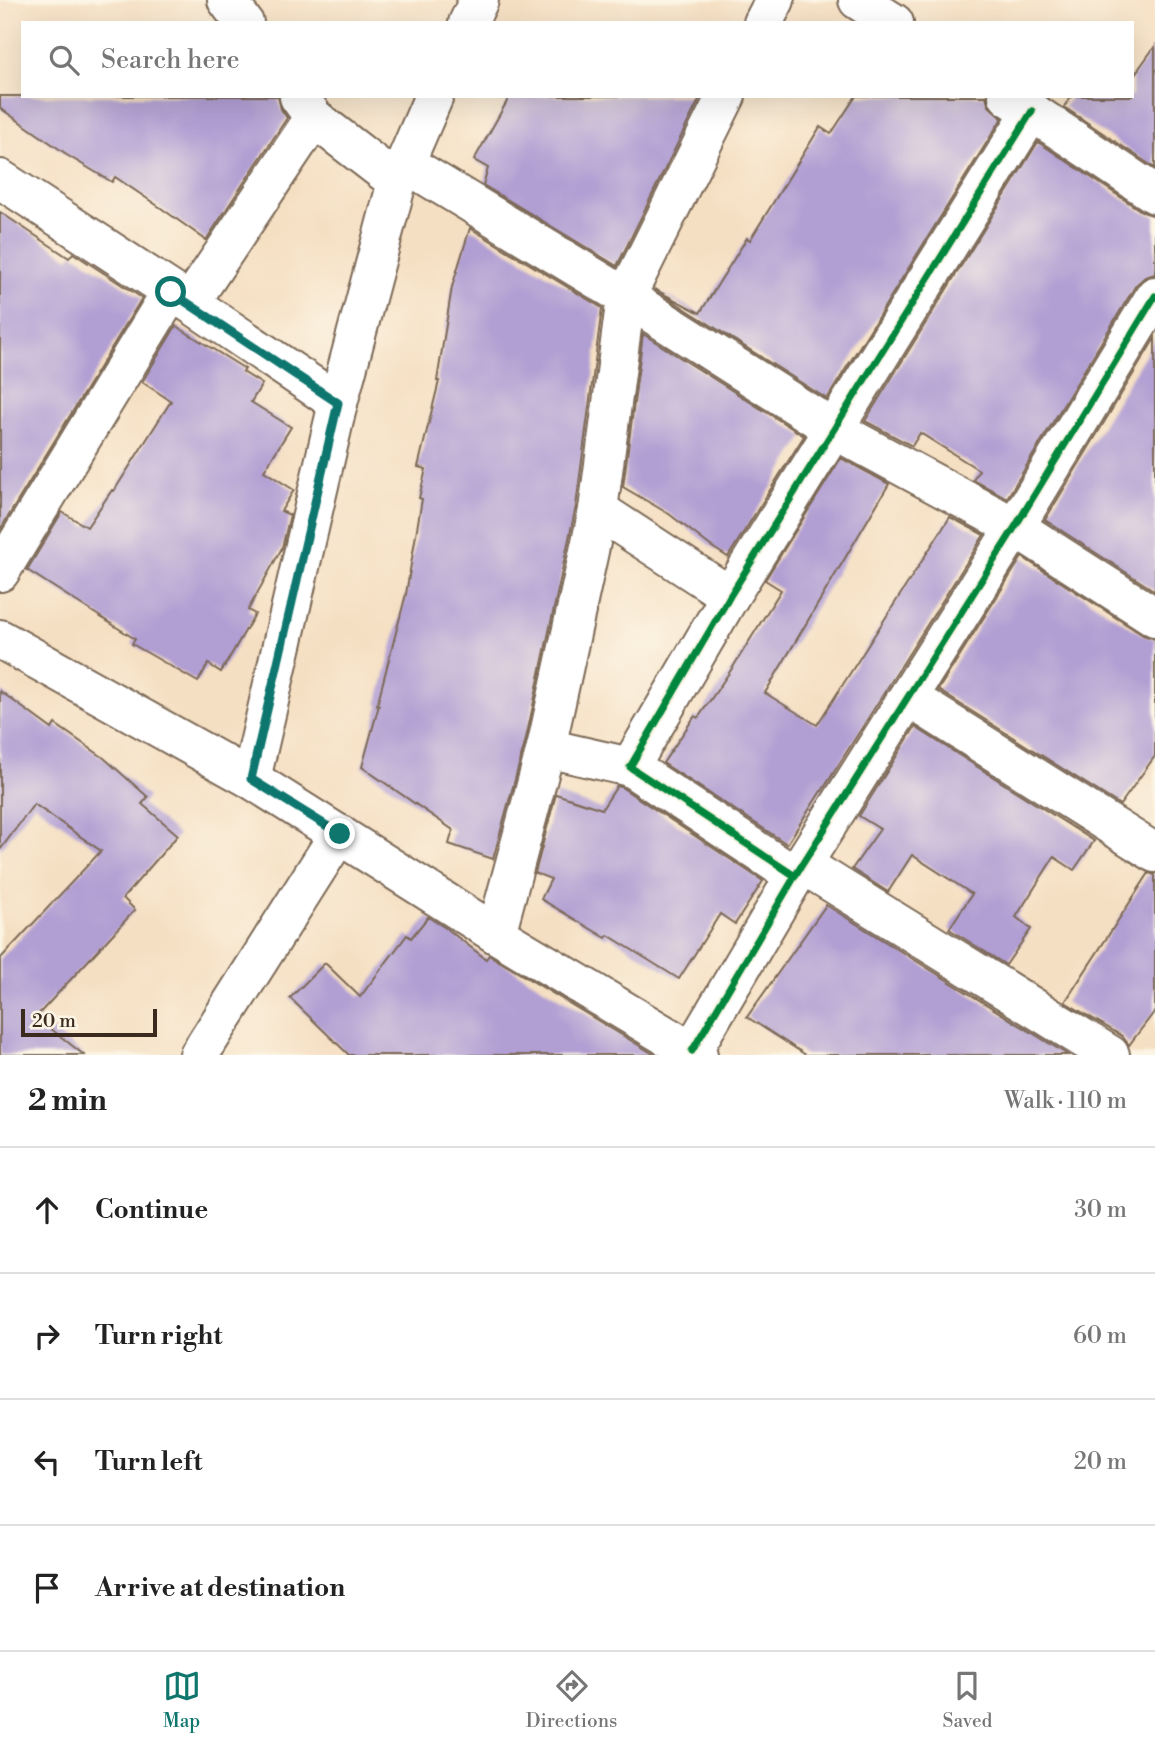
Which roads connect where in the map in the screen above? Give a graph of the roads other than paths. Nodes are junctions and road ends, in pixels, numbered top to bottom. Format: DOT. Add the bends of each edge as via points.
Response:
graph roads {
  1 [pos="227,0"];
  2 [pos="479,0"];
  3 [pos="775,0"];
  4 [pos="858,0"];
  5 [pos="243,21"];
  6 [pos="469,21"];
  7 [pos="765,21"];
  8 [pos="891,21"];
  9 [pos="434,98"];
  10 [pos="725,98"];
  11 [pos="1020,104"];
  12 [pos="306,107"];
  13 [pos="401,172"];
  14 [pos="0,179"];
  15 [pos="1155,194"];
  16 [pos="1155,296"];
  17 [pos="626,297"];
  18 [pos="181,298"];
  19 [pos="338,403"];
  20 [pos="835,430"];
  21 [pos="598,510"];
  22 [pos="1015,527"];
  23 [pos="0,572"];
  24 [pos="730,596"];
  25 [pos="1155,617"];
  26 [pos="0,639"];
  27 [pos="908,696"];
  28 [pos="546,748"];
  29 [pos="630,767"];
  30 [pos="251,779"];
  31 [pos="340,834"];
  32 [pos="1155,853"];
  33 [pos="799,870"];
  34 [pos="496,933"];
  35 [pos="695,1053"];
  36 [pos="199,1055"];
  37 [pos="1110,1055"];
  1 -- 5 [label="street"];
  2 -- 6 [label="street"];
  3 -- 7 [label="street"];
  4 -- 8 [label="street"];
  9 -- 13 [label="street"];
  10 -- 17 [label="street"];
  11 -- 15 [label="street"];
  11 -- 20 [label="street"];
  12 -- 13 [label="street"];
  12 -- 18 [label="street"];
  13 -- 17 [label="street"];
  13 -- 19 [label="street"];
  14 -- 18 [label="street"];
  16 -- 22 [label="street"];
  17 -- 20 [label="street"];
  17 -- 21 [label="street"];
  18 -- 19 [label="street"];
  18 -- 23 [label="street"];
  19 -- 30 [label="street"];
  20 -- 22 [label="street"];
  20 -- 24 [label="street"];
  21 -- 24 [label="street"];
  21 -- 28 [label="street"];
  22 -- 25 [label="street"];
  22 -- 27 [label="street"];
  24 -- 29 [label="street"];
  26 -- 30 [label="street"];
  27 -- 32 [label="street"];
  27 -- 33 [label="street"];
  28 -- 29 [label="street"];
  28 -- 34 [label="street"];
  29 -- 33 [label="street"];
  30 -- 31 [label="street"];
  31 -- 34 [label="street"];
  31 -- 36 [label="street"];
  33 -- 35 [label="street"];
  33 -- 37 [label="street"];
  34 -- 35 [label="street"];
}
